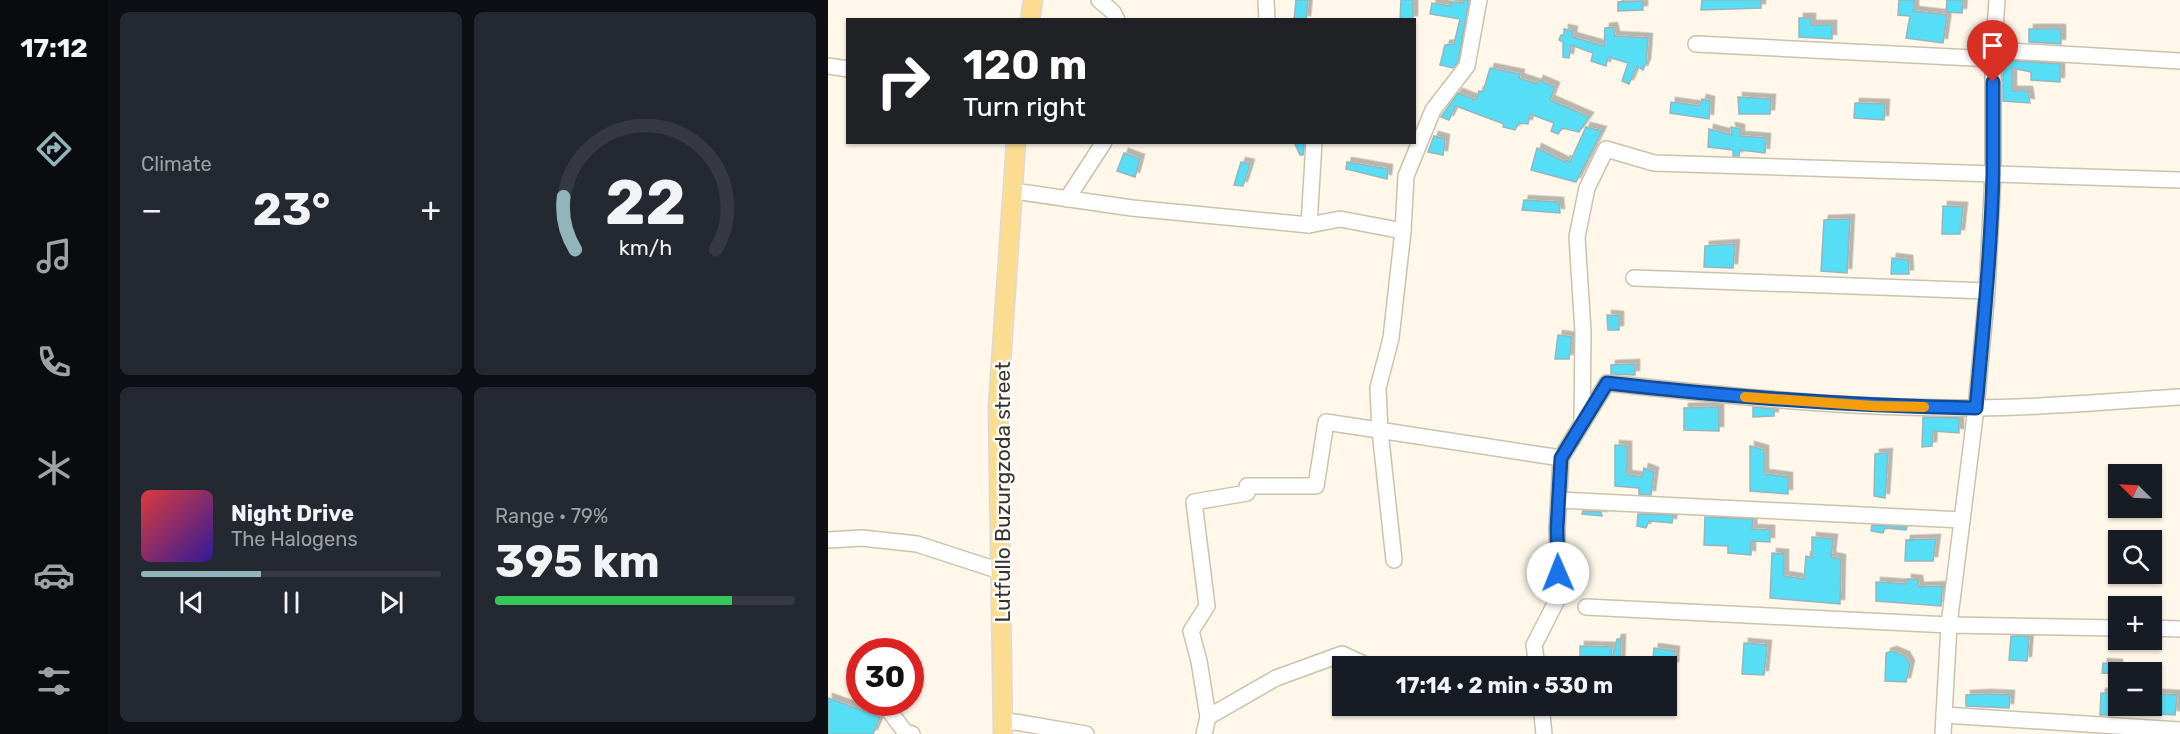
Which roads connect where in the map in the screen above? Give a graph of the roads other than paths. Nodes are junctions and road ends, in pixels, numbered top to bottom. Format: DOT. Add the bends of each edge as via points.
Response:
graph roads {
  1 [pos="1033,0"];
  2 [pos="1099,0"];
  3 [pos="1266,0"];
  4 [pos="1479,0"];
  5 [pos="1997,0"];
  6 [pos="1030,18"];
  7 [pos="1117,18"];
  8 [pos="1267,18"];
  9 [pos="1696,44"];
  10 [pos="1993,54"];
  11 [pos="2180,61"];
  12 [pos="828,66"];
  13 [pos="846,69"];
  14 [pos="1016,144"];
  15 [pos="1103,144"];
  16 [pos="1314,144"];
  17 [pos="1993,174"];
  18 [pos="2180,180"];
  19 [pos="1014,191"];
  20 [pos="1067,199"];
  21 [pos="1309,225"];
  22 [pos="1403,231"];
  23 [pos="1634,278"];
  24 [pos="1987,291"];
  25 [pos="2180,397"];
  26 [pos="1976,408"];
  27 [pos="1582,424"];
  28 [pos="1380,430"];
  29 [pos="1561,458"];
  30 [pos="1559,500"];
  31 [pos="1962,520"];
  32 [pos="828,540"];
  33 [pos="1394,560"];
  34 [pos="1000,571"];
  35 [pos="1586,607"];
  36 [pos="1949,625"];
  37 [pos="2108,628"];
  38 [pos="2162,628"];
  39 [pos="2180,629"];
  40 [pos="1536,656"];
  41 [pos="1332,658"];
  42 [pos="1944,715"];
  43 [pos="893,716"];
  44 [pos="1542,716"];
  45 [pos="1208,717"];
  46 [pos="1003,727"];
  47 [pos="2180,730"];
  48 [pos="912,734"];
  49 [pos="1086,734"];
  50 [pos="1204,734"];
  51 [pos="1544,734"];
  52 [pos="1943,734"];
  1 -- 6 [label="main road"];
  2 -- 7 [label="street"];
  3 -- 8 [label="street"];
  4 -- 22 [label="street" via="1467,66 1432,110 1406,176"];
  5 -- 10 [label="street"];
  9 -- 10 [label="street"];
  10 -- 11 [label="street"];
  10 -- 17 [label="street"];
  12 -- 13 [label="street"];
  14 -- 19 [label="main road, Lutfullo Buzurgzoda street"];
  15 -- 20 [label="street"];
  16 -- 21 [label="street"];
  17 -- 18 [label="street"];
  17 -- 24 [label="street"];
  17 -- 27 [label="street" via="1654,163 1606,149 1587,188 1577,237 1583,332"];
  19 -- 20 [label="street"];
  19 -- 34 [label="main road, Lutfullo Buzurgzoda street" via="998,407"];
  20 -- 21 [label="street"];
  21 -- 22 [label="street" via="1340,219"];
  22 -- 28 [label="street" via="1391,338 1378,388"];
  23 -- 24 [label="street"];
  24 -- 26 [label="street"];
  25 -- 26 [label="street"];
  26 -- 27 [label="street" via="1722,396 1607,383"];
  26 -- 31 [label="street"];
  27 -- 29 [label="street"];
  28 -- 29 [label="street"];
  28 -- 33 [label="street"];
  28 -- 45 [label="street" via="1326,422 1316,486 1247,486 1247,494 1194,502 1207,606 1191,631"];
  29 -- 30 [label="street"];
  30 -- 31 [label="street"];
  30 -- 40 [label="street" via="1559,596 1534,645"];
  31 -- 36 [label="street"];
  32 -- 34 [label="street" via="862,538 917,544"];
  34 -- 46 [label="main road, Lutfullo Buzurgzoda street"];
  35 -- 36 [label="street"];
  36 -- 37 [label="street"];
  36 -- 42 [label="street"];
  38 -- 39 [label="street"];
  41 -- 45 [label="street" via="1276,678"];
  42 -- 47 [label="street"];
  42 -- 52 [label="street"];
  43 -- 48 [label="street" via="905,732"];
  44 -- 51 [label="street"];
  45 -- 50 [label="street"];
  46 -- 49 [label="street"];
}
